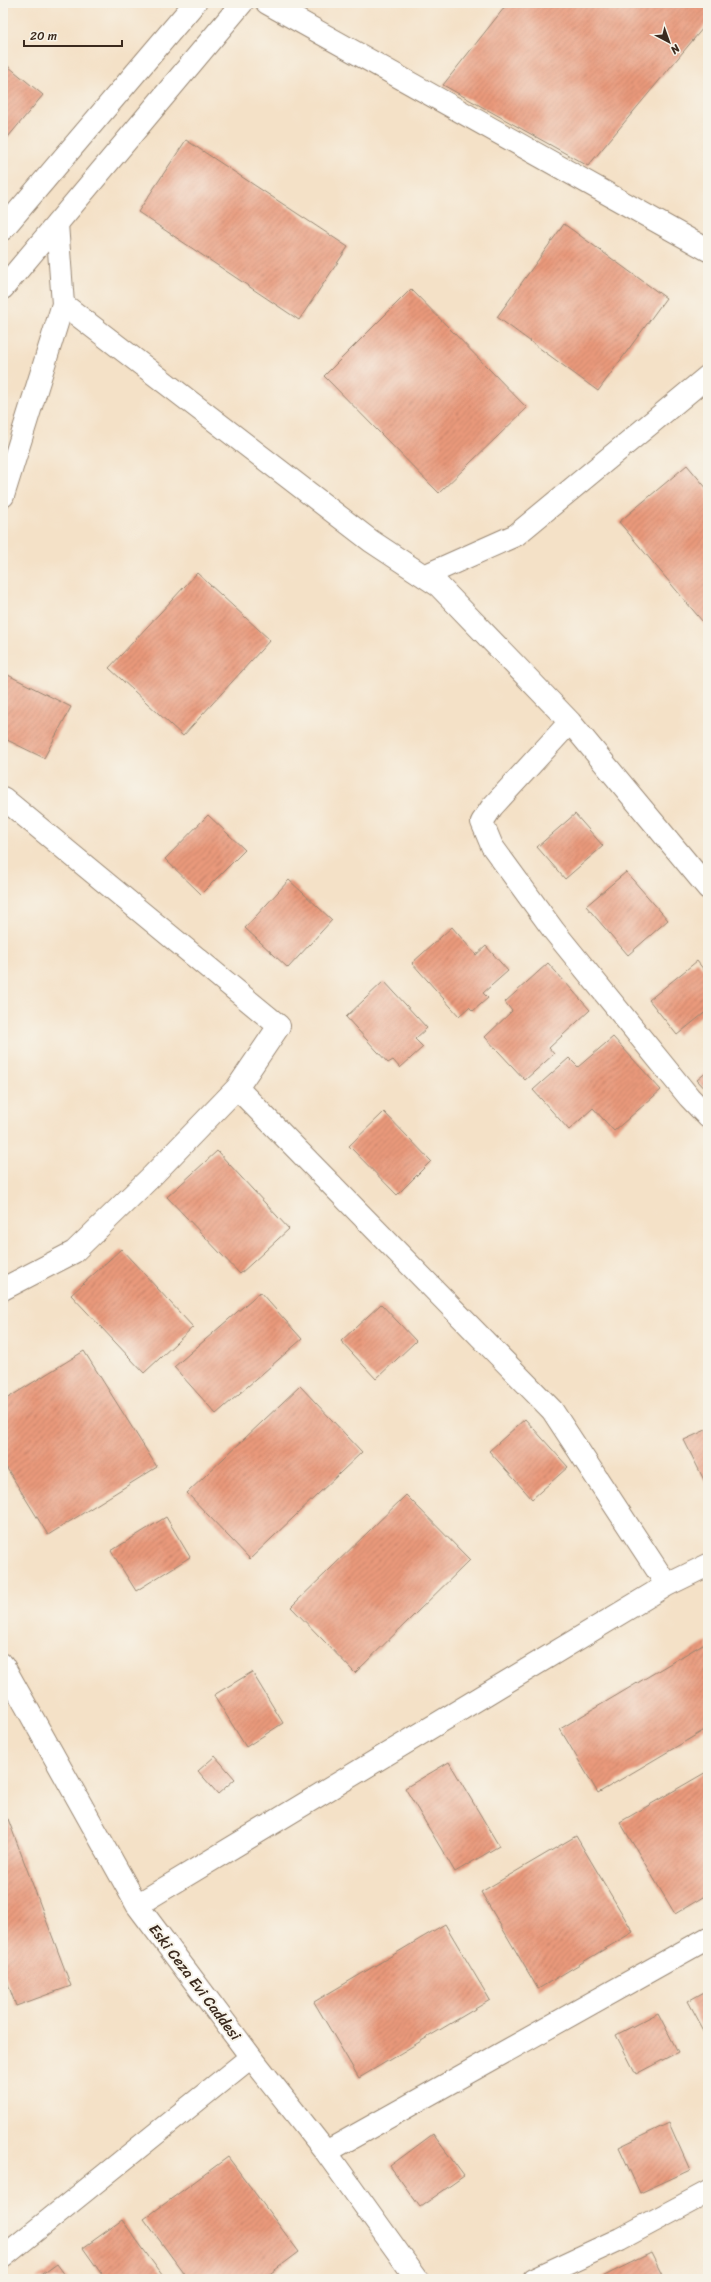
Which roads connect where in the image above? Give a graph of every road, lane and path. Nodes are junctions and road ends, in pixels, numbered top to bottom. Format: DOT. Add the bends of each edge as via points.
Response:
graph roads {
  1 [pos="195,3"];
  2 [pos="242,3"];
  3 [pos="267,3"];
  4 [pos="57,224"];
  5 [pos="3,229"];
  6 [pos="708,250"];
  7 [pos="3,288"];
  8 [pos="63,304"];
  9 [pos="708,376"];
  10 [pos="3,496"];
  11 [pos="424,576"];
  12 [pos="570,722"];
  13 [pos="3,798"];
  14 [pos="708,888"];
  15 [pos="237,1088"];
  16 [pos="708,1117"];
  17 [pos="3,1289"];
  18 [pos="708,1565"];
  19 [pos="667,1586"];
  20 [pos="3,1665"];
  21 [pos="137,1905"];
  22 [pos="708,1938"];
  23 [pos="251,2057"];
  24 [pos="326,2152"];
  25 [pos="708,2192"];
  26 [pos="3,2257"];
  27 [pos="417,2279"];
  28 [pos="534,2279"];
  1 -- 5 [label="street"];
  2 -- 4 [label="street"];
  3 -- 6 [label="street"];
  4 -- 7 [label="street"];
  4 -- 8 [label="street"];
  8 -- 10 [label="street"];
  8 -- 11 [label="street" via="371,541"];
  9 -- 11 [label="street" via="516,535"];
  11 -- 12 [label="street" via="440,586"];
  12 -- 14 [label="street"];
  12 -- 16 [label="street" via="492,807 482,822 492,846 554,931"];
  13 -- 15 [label="street" via="279,1026"];
  15 -- 17 [label="street" via="74,1252"];
  15 -- 19 [label="street" via="552,1410"];
  18 -- 19 [label="street"];
  19 -- 21 [label="street"];
  20 -- 21 [label="street, Eski Ceza Evi Caddesi"];
  21 -- 23 [label="street, Eski Ceza Evi Caddesi"];
  22 -- 24 [label="street"];
  23 -- 24 [label="street, Eski Ceza Evi Caddesi"];
  23 -- 26 [label="street"];
  24 -- 27 [label="street, Eski Ceza Evi Caddesi"];
  25 -- 28 [label="street"];
}
